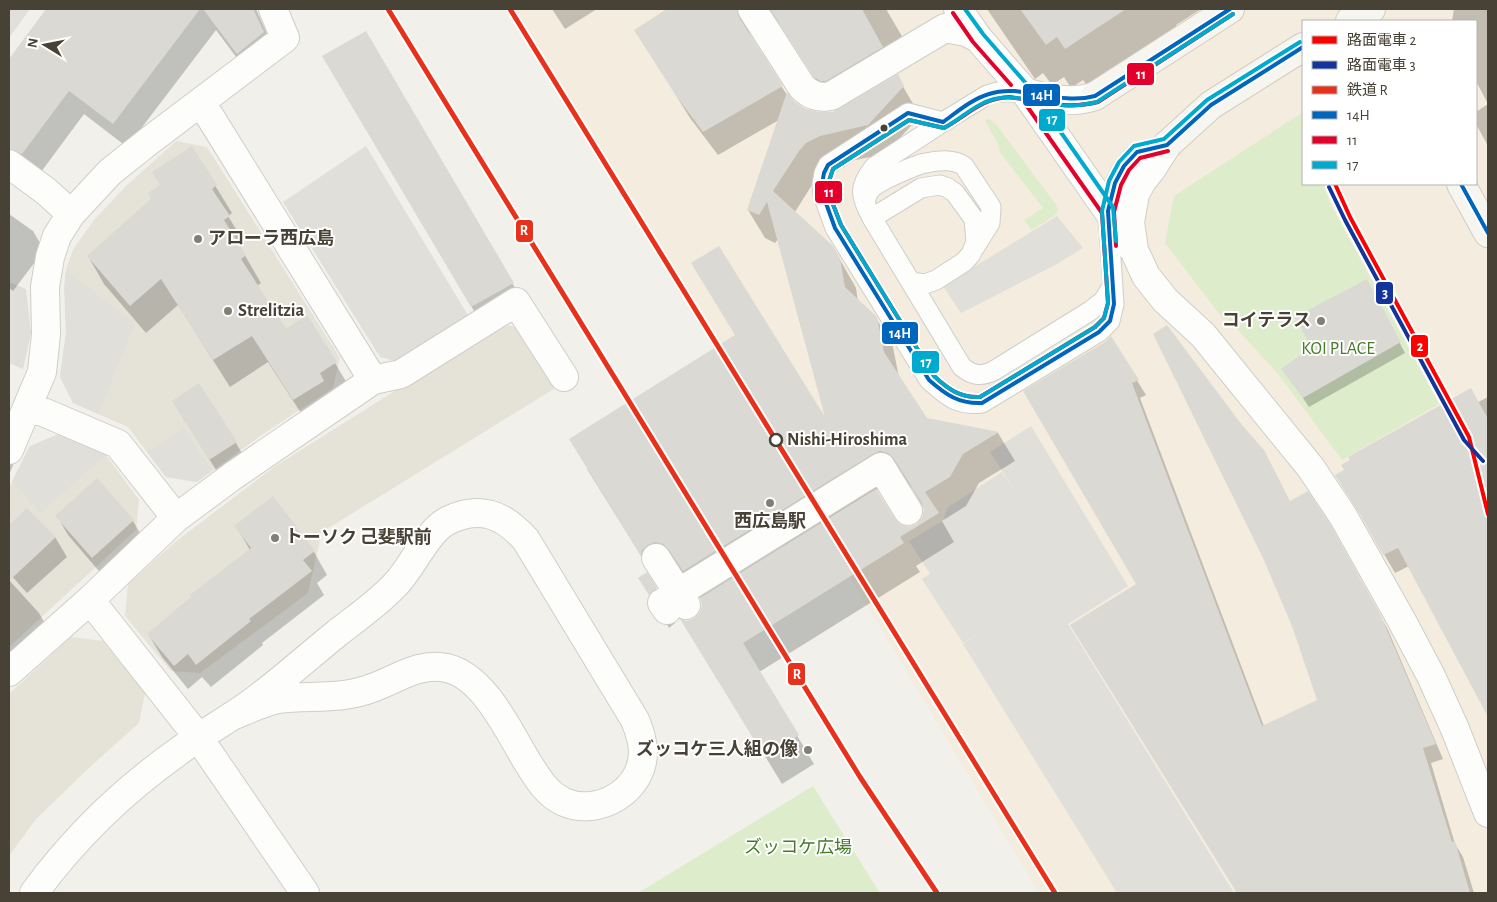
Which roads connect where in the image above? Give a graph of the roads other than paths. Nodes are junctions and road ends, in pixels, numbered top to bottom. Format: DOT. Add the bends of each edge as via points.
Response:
graph roads {
  1 [pos="273,9"];
  2 [pos="752,9"];
  3 [pos="958,9"];
  4 [pos="1230,9"];
  5 [pos="1371,9"];
  6 [pos="1352,20"];
  7 [pos="978,38"];
  8 [pos="1302,48"];
  9 [pos="1024,92"];
  10 [pos="201,102"];
  11 [pos="943,122"];
  12 [pos="1167,145"];
  13 [pos="9,164"];
  14 [pos="1462,185"];
  15 [pos="868,211"];
  16 [pos="1108,211"];
  17 [pos="71,214"];
  18 [pos="1488,234"];
  19 [pos="1134,250"];
  20 [pos="971,254"];
  21 [pos="911,282"];
  22 [pos="1112,285"];
  23 [pos="564,378"];
  24 [pos="373,380"];
  25 [pos="29,406"];
  26 [pos="9,450"];
  27 [pos="908,511"];
  28 [pos="176,518"];
  29 [pos="662,554"];
  30 [pos="90,600"];
  31 [pos="9,672"];
  32 [pos="232,716"];
  33 [pos="198,738"];
  34 [pos="1488,813"];
  35 [pos="34,893"];
  36 [pos="305,893"];
  1 -- 10 [label="street" via="285,38"];
  2 -- 7 [label="street" via="809,93 824,97 831,96 945,28"];
  3 -- 7 [label="street"];
  4 -- 9 [label="street" via="1095,96 1074,100"];
  5 -- 6 [label="street"];
  7 -- 9 [label="street"];
  8 -- 12 [label="street" via="1211,105"];
  9 -- 11 [label="lane" via="987,95"];
  9 -- 16 [label="street"];
  10 -- 17 [label="street" via="110,172"];
  10 -- 24 [label="street"];
  11 -- 15 [label="lane" via="874,167 861,193"];
  11 -- 22 [label="lane" via="908,113 828,165 822,184 835,228 929,380 961,403 982,403 1099,332 1110,321 1114,304"];
  12 -- 16 [label="lane" via="1137,152 1124,166"];
  12 -- 19 [label="street" via="1135,194 1130,222"];
  13 -- 17 [label="street"];
  14 -- 18 [label="street"];
  15 -- 20 [label="lane" via="921,188 940,185 948,188 956,193 974,219 976,242"];
  15 -- 20 [label="lane" via="868,194 881,182 926,163 959,162 991,207 990,223"];
  15 -- 21 [label="lane"];
  16 -- 19 [label="street"];
  16 -- 22 [label="lane"];
  17 -- 25 [label="street" via="57,236 50,257 45,287 46,334 42,372"];
  19 -- 34 [label="street" via="1146,276 1165,300 1203,335 1311,468 1342,516 1431,676"];
  20 -- 21 [label="lane" via="936,280 924,284"];
  21 -- 22 [label="lane" via="962,367 969,373 981,375 995,370 1090,312 1103,301"];
  23 -- 24 [label="street" via="516,302 401,374"];
  24 -- 28 [label="street"];
  25 -- 26 [label="street"];
  25 -- 28 [label="street" via="118,444"];
  27 -- 29 [label="street" via="874,460 684,598"];
  28 -- 30 [label="street"];
  30 -- 31 [label="street"];
  30 -- 33 [label="street"];
  32 -- 32 [label="street" via="254,702 395,586 433,532 464,514 481,513 499,517 514,526 526,540 635,720 642,736 643,754 640,771 616,798 600,805 564,802 550,793 538,779 479,686 448,668 430,666 412,670 371,689 338,696 276,700"];
  32 -- 33 [label="street"];
  33 -- 35 [label="street" via="114,802"];
  33 -- 36 [label="street"];
}
